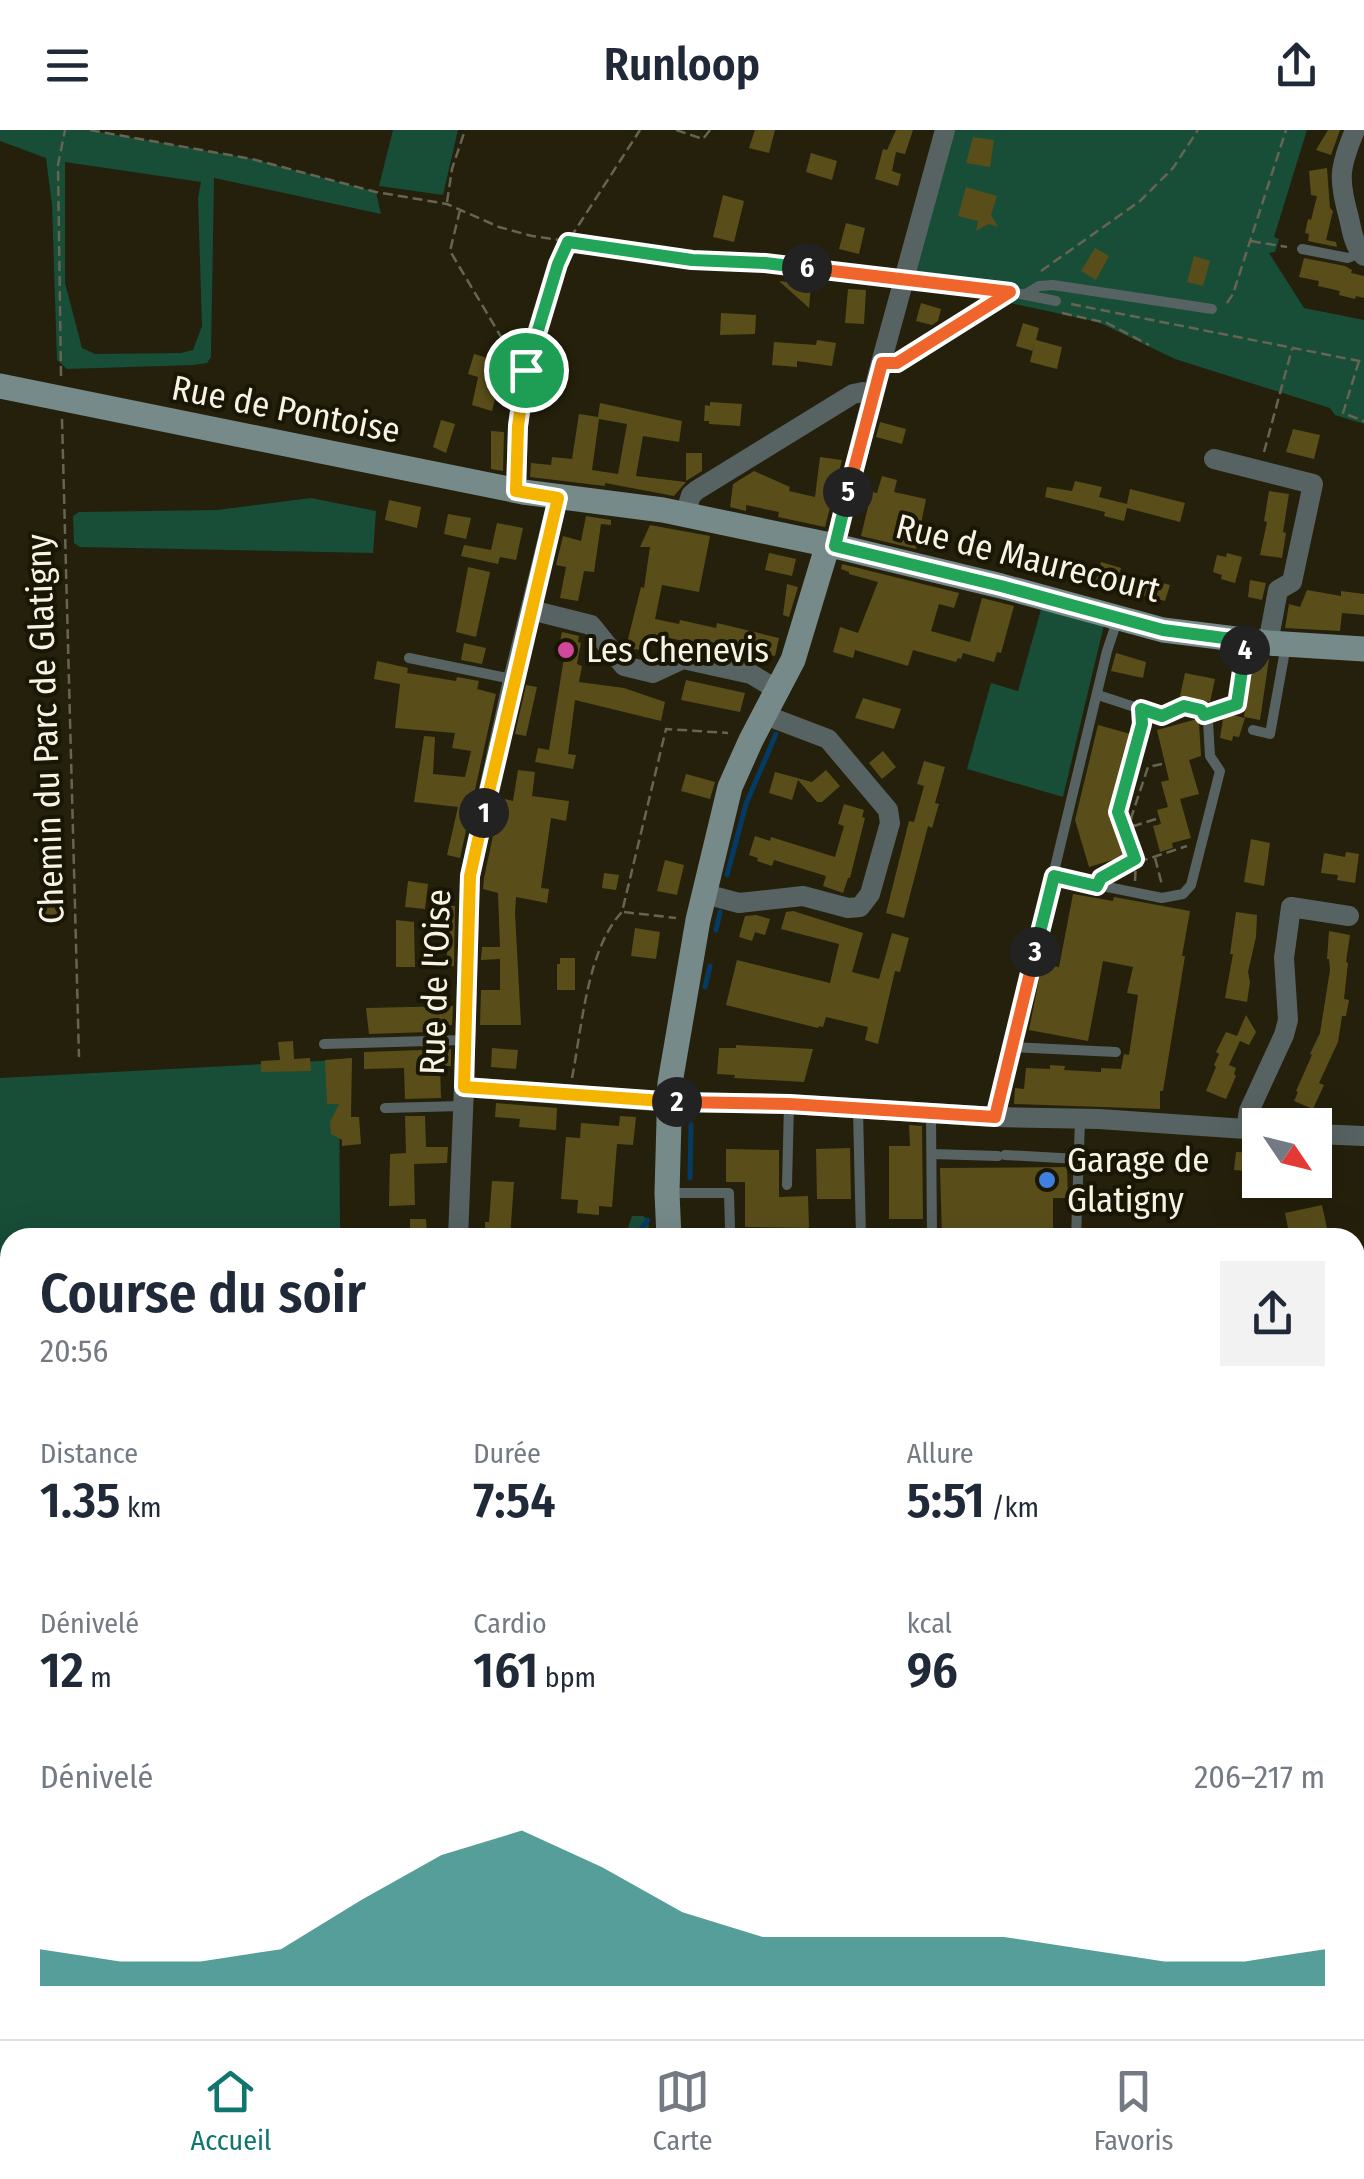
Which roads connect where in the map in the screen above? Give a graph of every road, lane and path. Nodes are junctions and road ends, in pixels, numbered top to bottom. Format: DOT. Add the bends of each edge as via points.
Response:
graph roads {
  1 [pos="65,130"];
  2 [pos="90,130"];
  3 [pos="465,130"];
  4 [pos="640,130"];
  5 [pos="676,130"];
  6 [pos="710,130"];
  7 [pos="945,130"];
  8 [pos="1198,130"];
  9 [pos="1286,130"];
  10 [pos="1355,130"];
  11 [pos="447,204"];
  12 [pos="460,210"];
  13 [pos="1250,241"];
  14 [pos="568,242"];
  15 [pos="1302,249"];
  16 [pos="1362,254"];
  17 [pos="904,280"];
  18 [pos="1017,293"];
  19 [pos="1038,298"];
  20 [pos="1056,301"];
  21 [pos="1212,308"];
  22 [pos="1149,344"];
  23 [pos="1292,347"];
  24 [pos="1361,361"];
  25 [pos="882,363"];
  26 [pos="526,370"];
  27 [pos="0,386"];
  28 [pos="873,394"];
  29 [pos="62,399"];
  30 [pos="1364,421"];
  31 [pos="1214,459"];
  32 [pos="1259,469"];
  33 [pos="516,491"];
  34 [pos="558,498"];
  35 [pos="685,515"];
  36 [pos="831,545"];
  37 [pos="530,610"];
  38 [pos="1118,617"];
  39 [pos="1267,643"];
  40 [pos="1364,649"];
  41 [pos="409,658"];
  42 [pos="514,680"];
  43 [pos="778,691"];
  44 [pos="1098,695"];
  45 [pos="1141,709"];
  46 [pos="765,715"];
  47 [pos="1204,715"];
  48 [pos="1252,730"];
  49 [pos="751,740"];
  50 [pos="1162,764"];
  51 [pos="1156,819"];
  52 [pos="1202,842"];
  53 [pos="1155,857"];
  54 [pos="1136,860"];
  55 [pos="1054,876"];
  56 [pos="1097,886"];
  57 [pos="705,894"];
  58 [pos="1134,894"];
  59 [pos="1162,898"];
  60 [pos="622,912"];
  61 [pos="1349,916"];
  62 [pos="698,920"];
  63 [pos="466,1040"];
  64 [pos="324,1044"];
  65 [pos="1012,1046"];
  66 [pos="1116,1052"];
  67 [pos="80,1057"];
  68 [pos="569,1094"];
  69 [pos="464,1096"];
  70 [pos="669,1102"];
  71 [pos="789,1104"];
  72 [pos="385,1108"];
  73 [pos="1250,1108"];
  74 [pos="858,1110"];
  75 [pos="931,1113"];
  76 [pos="995,1117"];
  77 [pos="1080,1118"];
  78 [pos="1242,1128"];
  79 [pos="1332,1135"];
  80 [pos="1364,1136"];
  81 [pos="932,1154"];
  82 [pos="1078,1159"];
  83 [pos="787,1185"];
  84 [pos="666,1193"];
  85 [pos="458,1228"];
  86 [pos="668,1228"];
  87 [pos="730,1228"];
  88 [pos="861,1228"];
  89 [pos="932,1228"];
  90 [pos="1076,1228"];
  1 -- 29 [label="path, Chemin du Parc de Glatigny" via="58,165"];
  2 -- 11 [label="path"];
  3 -- 11 [label="path"];
  4 -- 14 [label="path"];
  5 -- 6 [label="path" via="703,139"];
  7 -- 17 [label="street"];
  8 -- 18 [label="path" via="1140,201"];
  9 -- 13 [label="path"];
  10 -- 16 [label="street" via="1341,189"];
  11 -- 12 [label="path"];
  12 -- 14 [label="path" via="516,232"];
  12 -- 26 [label="path" via="450,251"];
  13 -- 15 [label="path"];
  13 -- 21 [label="path" via="1233,294"];
  14 -- 17 [label="path"];
  14 -- 26 [label="path"];
  15 -- 16 [label="lane" via="1348,258"];
  17 -- 18 [label="path"];
  17 -- 25 [label="street"];
  18 -- 19 [label="lane"];
  18 -- 21 [label="lane" via="1053,285"];
  18 -- 25 [label="street" via="897,363"];
  19 -- 20 [label="lane"];
  19 -- 22 [label="path" via="1053,311 1107,323"];
  20 -- 23 [label="path"];
  23 -- 24 [label="path"];
  23 -- 32 [label="path"];
  24 -- 30 [label="path" via="1342,414"];
  25 -- 28 [label="street"];
  26 -- 33 [label="street"];
  27 -- 29 [label="main road, Rue de Pontoise"];
  28 -- 35 [label="street" via="853,394 696,490"];
  28 -- 36 [label="street"];
  29 -- 33 [label="main road, Rue de Pontoise"];
  29 -- 67 [label="path, Chemin du Parc de Glatigny"];
  31 -- 32 [label="street"];
  32 -- 39 [label="street" via="1313,484 1292,582 1278,590"];
  33 -- 34 [label="main road, Rue de Pontoise"];
  34 -- 35 [label="main road, Rue de Maurecourt"];
  34 -- 37 [label="street, Rue de l'Oise"];
  35 -- 36 [label="main road, Rue de Maurecourt"];
  36 -- 38 [label="main road, Rue de Maurecourt"];
  36 -- 43 [label="main road"];
  37 -- 42 [label="street, Rue de l'Oise"];
  37 -- 43 [label="street" via="591,625 624,666 653,673 682,660 751,674"];
  38 -- 39 [label="main road, Rue de Maurecourt" via="1163,630"];
  38 -- 44 [label="lane"];
  39 -- 40 [label="main road, Rue de Maurecourt"];
  39 -- 47 [label="path" via="1237,704"];
  39 -- 48 [label="lane" via="1270,734"];
  41 -- 42 [label="lane"];
  42 -- 63 [label="street, Rue de l'Oise" via="470,876"];
  43 -- 46 [label="main road"];
  44 -- 45 [label="lane"];
  44 -- 55 [label="lane"];
  45 -- 47 [label="lane" via="1162,716 1184,706"];
  45 -- 54 [label="path" via="1118,812"];
  46 -- 49 [label="main road"];
  46 -- 57 [label="street" via="828,739 888,810 870,894 860,907 848,908 804,896 740,903"];
  47 -- 52 [label="lane" via="1210,756 1220,770"];
  49 -- 57 [label="main road" via="730,787"];
  49 -- 60 [label="path" via="666,728"];
  50 -- 51 [label="path" via="1148,767 1131,818 1134,826"];
  52 -- 53 [label="path"];
  52 -- 59 [label="lane" via="1191,884 1183,894"];
  53 -- 54 [label="path"];
  53 -- 59 [label="path"];
  54 -- 56 [label="path"];
  54 -- 58 [label="path"];
  55 -- 56 [label="lane"];
  55 -- 65 [label="lane"];
  56 -- 58 [label="lane"];
  57 -- 62 [label="main road"];
  58 -- 59 [label="lane"];
  60 -- 62 [label="path"];
  60 -- 68 [label="path" via="596,958"];
  61 -- 73 [label="street" via="1291,908 1284,958 1288,1020"];
  62 -- 70 [label="main road"];
  63 -- 64 [label="lane"];
  63 -- 69 [label="street, Rue de l'Oise"];
  65 -- 66 [label="lane"];
  65 -- 76 [label="lane"];
  68 -- 69 [label="street"];
  68 -- 70 [label="street"];
  69 -- 72 [label="lane"];
  69 -- 85 [label="street, Rue de l'Oise"];
  70 -- 71 [label="street"];
  70 -- 84 [label="main road"];
  71 -- 74 [label="street"];
  71 -- 83 [label="lane"];
  74 -- 75 [label="street"];
  74 -- 88 [label="lane"];
  75 -- 76 [label="street"];
  75 -- 81 [label="lane"];
  76 -- 77 [label="street"];
  77 -- 78 [label="street"];
  77 -- 82 [label="lane"];
  79 -- 80 [label="street"];
  81 -- 82 [label="lane"];
  81 -- 89 [label="lane"];
  82 -- 90 [label="lane"];
  84 -- 86 [label="main road"];
  84 -- 87 [label="lane" via="728,1193"];
}
